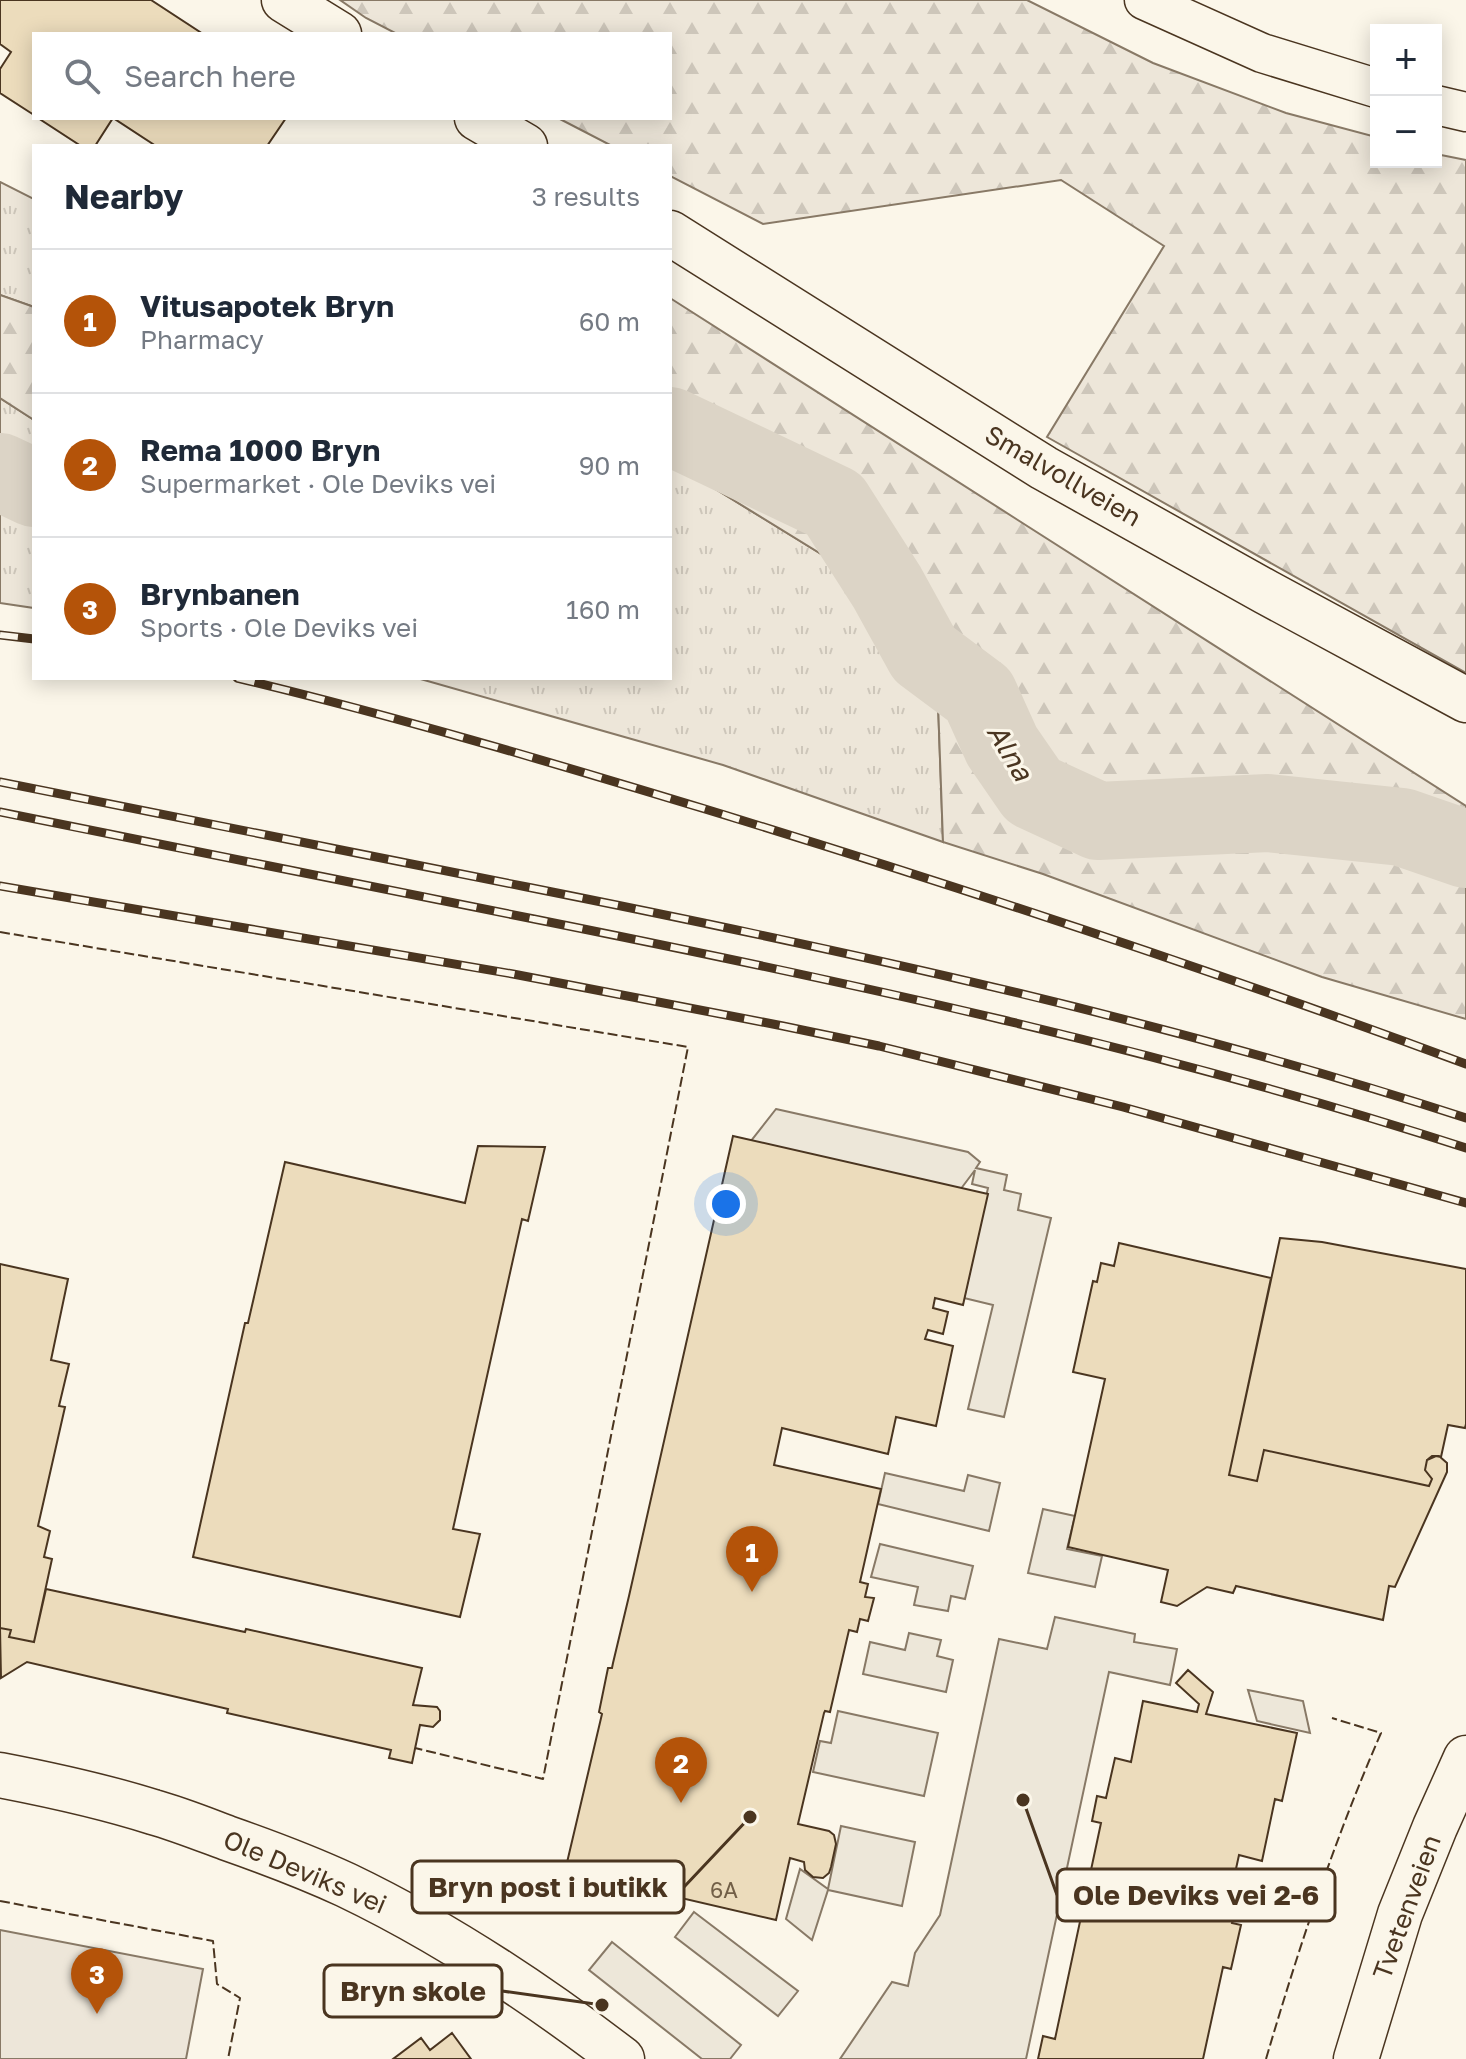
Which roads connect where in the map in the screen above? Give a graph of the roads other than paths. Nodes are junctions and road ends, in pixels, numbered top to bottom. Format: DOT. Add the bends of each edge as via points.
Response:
graph roads {
  1 [pos="284,0"];
  2 [pos="1144,0"];
  3 [pos="336,32"];
  4 [pos="1370,86"];
  5 [pos="1442,106"];
  6 [pos="1466,112"];
  7 [pos="480,120"];
  8 [pos="522,144"];
  9 [pos="672,234"];
  10 [pos="1466,700"];
  11 [pos="1463,1764"];
  12 [pos="0,1775"];
  13 [pos="622,2059"];
  14 [pos="1356,2059"];
  1 -- 3 [label="street"];
  2 -- 4 [label="street" via="1262,53"];
  5 -- 6 [label="street"];
  7 -- 8 [label="street"];
  9 -- 10 [label="street, Smalvollveien" via="1044,468"];
  11 -- 14 [label="street, Tvetenveien" via="1400,1914"];
  12 -- 13 [label="street, Ole Deviks vei" via="154,1812 345,1885 486,1963"];
}
